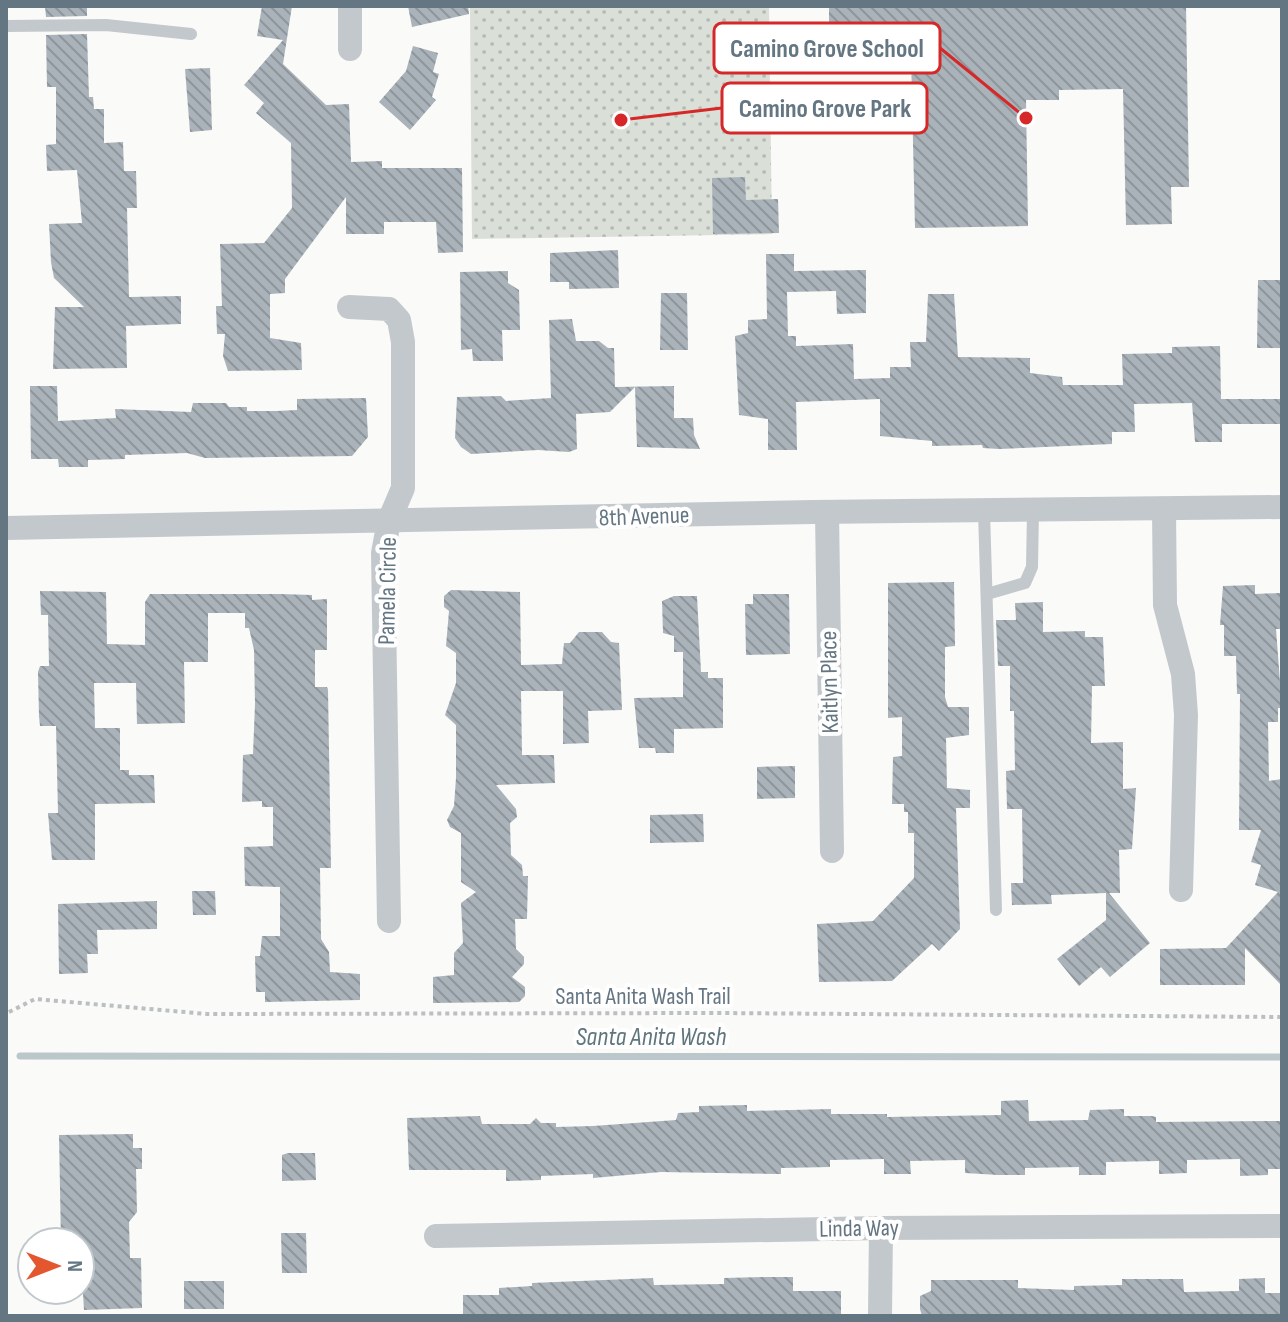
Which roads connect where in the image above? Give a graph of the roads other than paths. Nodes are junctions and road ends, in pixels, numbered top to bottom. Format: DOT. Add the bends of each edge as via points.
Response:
graph roads {
  1 [pos="350,6"];
  2 [pos="6,26"];
  3 [pos="191,34"];
  4 [pos="350,49"];
  5 [pos="349,307"];
  6 [pos="1282,507"];
  7 [pos="1164,510"];
  8 [pos="984,511"];
  9 [pos="1033,511"];
  10 [pos="827,512"];
  11 [pos="389,521"];
  12 [pos="6,528"];
  13 [pos="987,594"];
  14 [pos="832,851"];
  15 [pos="1181,890"];
  16 [pos="996,910"];
  17 [pos="389,921"];
  18 [pos="1282,1226"];
  19 [pos="881,1228"];
  20 [pos="436,1236"];
  21 [pos="880,1316"];
  1 -- 4 [label="street"];
  2 -- 3 [label="lane" via="106,25"];
  5 -- 11 [label="street, Pamela Circle" via="389,309 399,320 403,488"];
  6 -- 7 [label="street, 8th Avenue"];
  7 -- 9 [label="street, 8th Avenue"];
  7 -- 15 [label="street" via="1165,605 1183,674 1186,715"];
  8 -- 9 [label="street, 8th Avenue"];
  8 -- 10 [label="street, 8th Avenue"];
  8 -- 13 [label="lane"];
  9 -- 13 [label="lane" via="1032,567 1025,583"];
  10 -- 11 [label="street, 8th Avenue"];
  10 -- 14 [label="street, Kaitlyn Place"];
  11 -- 12 [label="street, 8th Avenue"];
  11 -- 17 [label="street, Pamela Circle" via="383,553"];
  13 -- 16 [label="lane"];
  18 -- 19 [label="street, Linda Way"];
  19 -- 20 [label="street, Linda Way"];
  19 -- 21 [label="street"];
}
